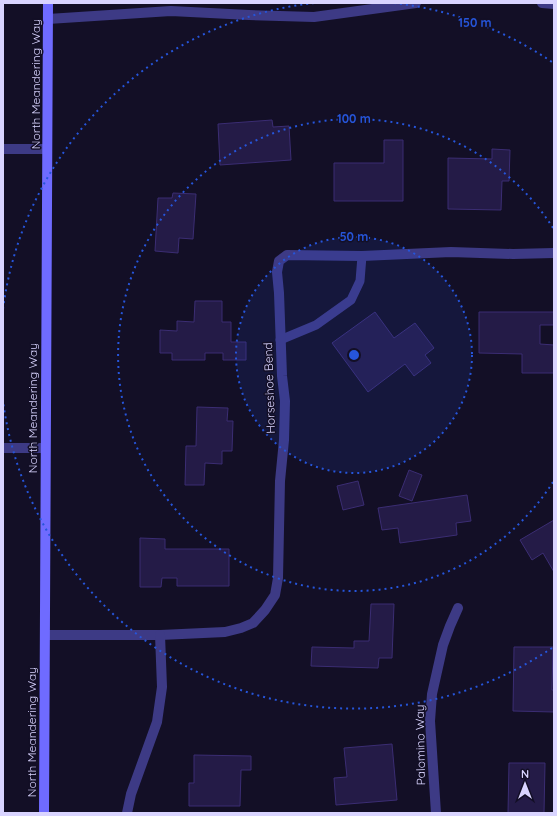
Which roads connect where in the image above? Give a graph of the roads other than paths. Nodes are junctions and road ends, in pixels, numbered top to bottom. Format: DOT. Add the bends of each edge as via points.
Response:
graph roads {
  1 [pos="48,3"];
  2 [pos="416,3"];
  3 [pos="542,3"];
  4 [pos="554,4"];
  5 [pos="48,19"];
  6 [pos="47,148"];
  7 [pos="3,149"];
  8 [pos="554,253"];
  9 [pos="362,256"];
  10 [pos="280,340"];
  11 [pos="3,448"];
  12 [pos="45,448"];
  13 [pos="458,608"];
  14 [pos="45,635"];
  15 [pos="160,635"];
  16 [pos="44,813"];
  17 [pos="127,813"];
  18 [pos="436,813"];
  1 -- 5 [label="street, North Meandering Way"];
  2 -- 5 [label="street" via="314,17 171,11"];
  3 -- 4 [label="street"];
  5 -- 6 [label="street, North Meandering Way"];
  6 -- 7 [label="street"];
  6 -- 12 [label="street, North Meandering Way"];
  8 -- 9 [label="street, Horseshoe Bend" via="451,252"];
  9 -- 10 [label="lane" via="360,281 351,300 316,325"];
  9 -- 10 [label="street, Horseshoe Bend" via="287,255 279,261 277,272"];
  10 -- 15 [label="street, Horseshoe Bend" via="285,401 278,578 275,595 253,623 241,628 225,632"];
  11 -- 12 [label="street"];
  12 -- 14 [label="street, North Meandering Way"];
  13 -- 18 [label="street, Palomino Way" via="443,646 432,694 430,721"];
  14 -- 15 [label="street, Horseshoe Bend"];
  14 -- 16 [label="street, North Meandering Way"];
  15 -- 17 [label="street" via="162,687 157,722 131,794"];
}
